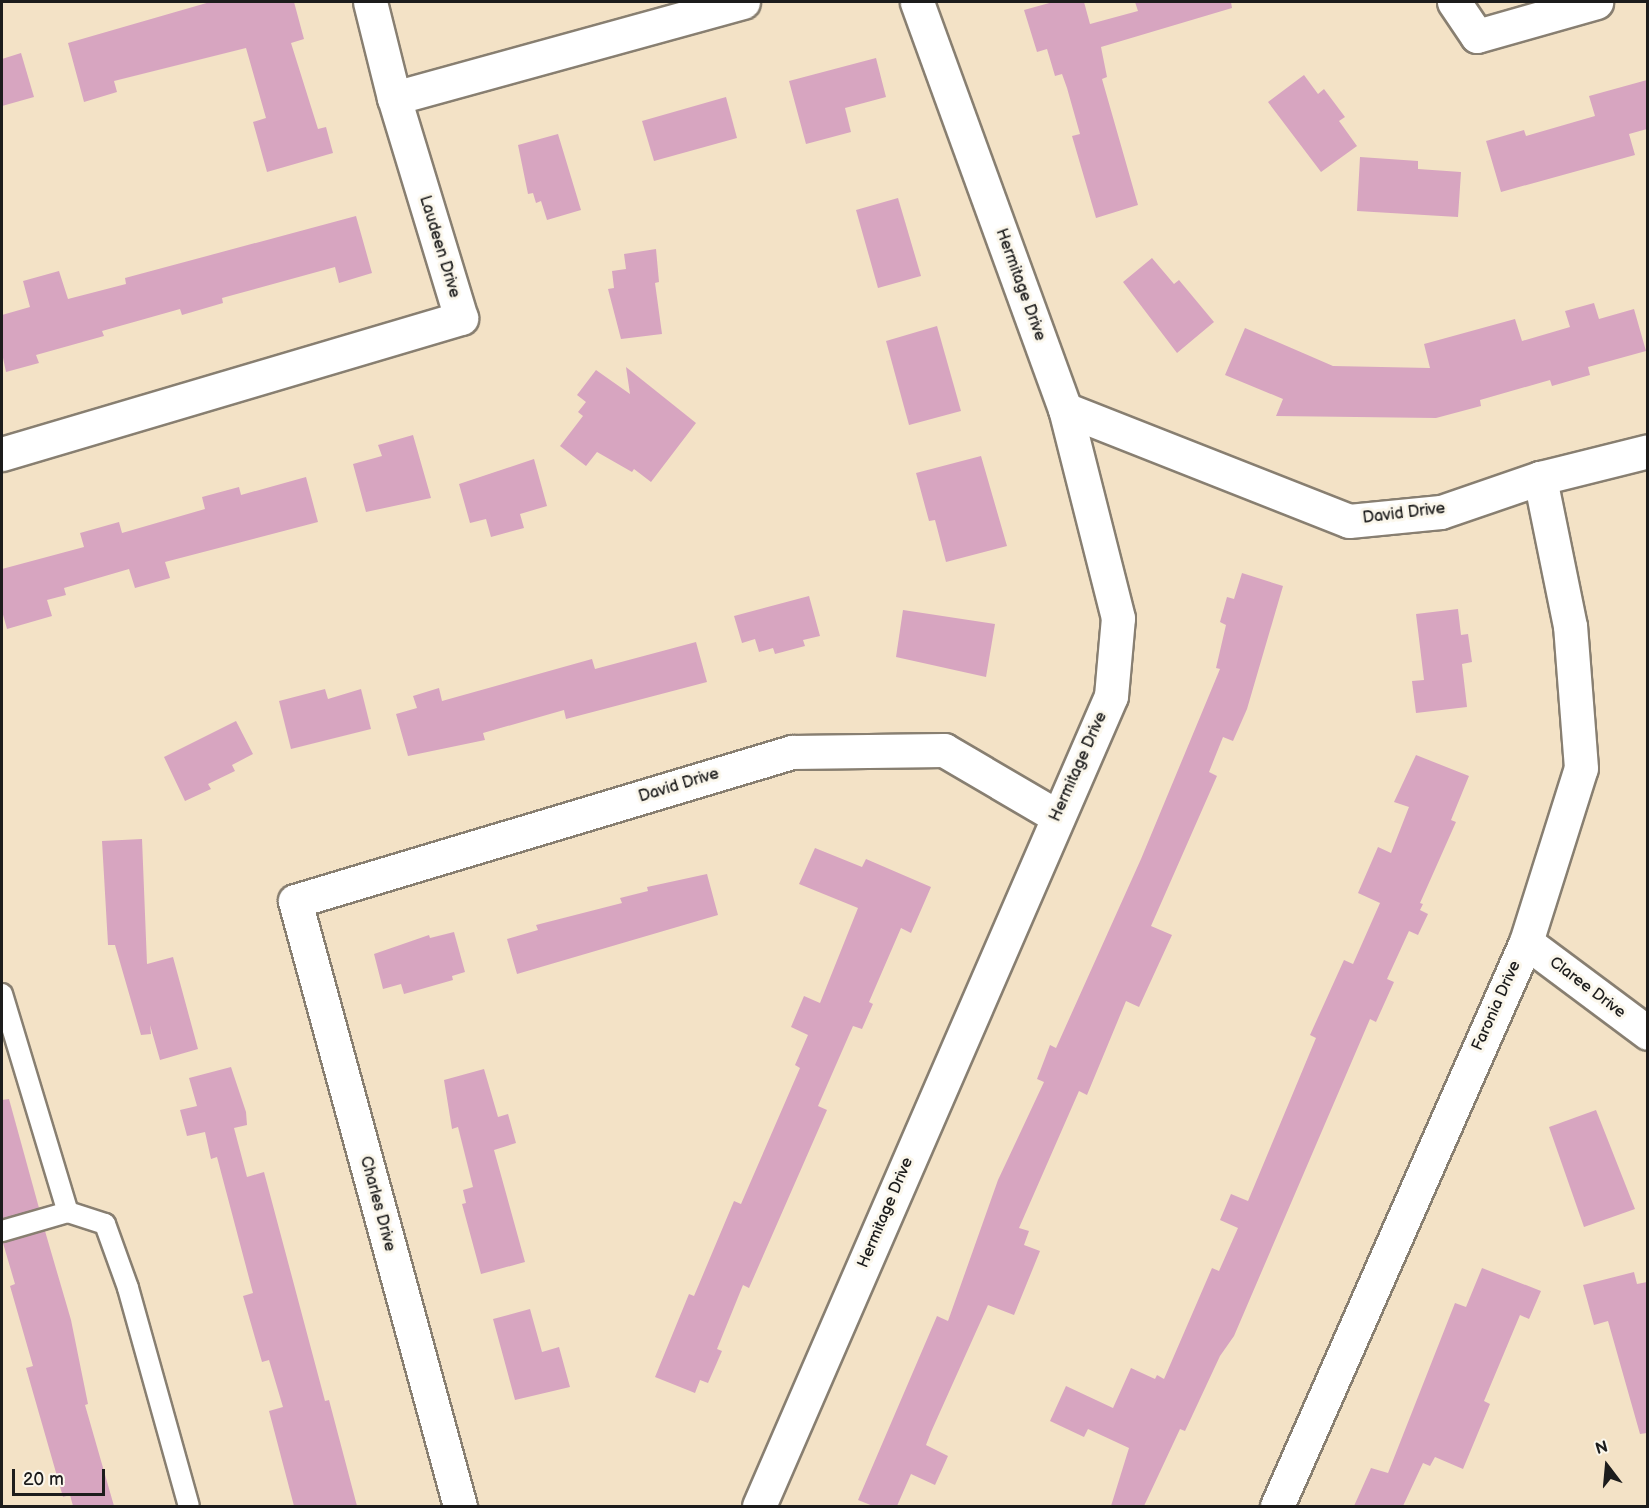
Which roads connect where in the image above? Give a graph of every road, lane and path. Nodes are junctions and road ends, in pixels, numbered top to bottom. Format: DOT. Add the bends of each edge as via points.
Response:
graph roads {
  1 [pos="370,2"];
  2 [pos="743,2"];
  3 [pos="916,2"];
  4 [pos="1454,2"];
  5 [pos="1596,2"];
  6 [pos="394,98"];
  7 [pos="1065,409"];
  8 [pos="1647,452"];
  9 [pos="2,454"];
  10 [pos="1540,478"];
  11 [pos="1058,817"];
  12 [pos="295,901"];
  13 [pos="1526,942"];
  14 [pos="2,994"];
  15 [pos="1647,1033"];
  16 [pos="68,1212"];
  17 [pos="2,1231"];
  18 [pos="189,1506"];
  19 [pos="460,1506"];
  20 [pos="759,1506"];
  21 [pos="1277,1506"];
  1 -- 6 [label="street"];
  2 -- 6 [label="street"];
  3 -- 7 [label="street, Hermitage Drive"];
  4 -- 5 [label="street" via="1477,36"];
  6 -- 9 [label="street, Laudeen Drive" via="461,318"];
  7 -- 10 [label="street, David Drive" via="1349,521 1441,512"];
  7 -- 11 [label="street, Hermitage Drive" via="1118,618 1111,696"];
  8 -- 10 [label="street, David Drive"];
  10 -- 13 [label="street, Faronia Drive" via="1570,626 1581,768"];
  11 -- 12 [label="street, David Drive" via="944,750 792,752"];
  11 -- 20 [label="street, Hermitage Drive"];
  12 -- 19 [label="street, Charles Drive"];
  13 -- 15 [label="street, Claree Drive"];
  13 -- 21 [label="street, Faronia Drive"];
  14 -- 16 [label="lane"];
  16 -- 17 [label="lane"];
  16 -- 18 [label="lane" via="105,1224 128,1288"];
}
